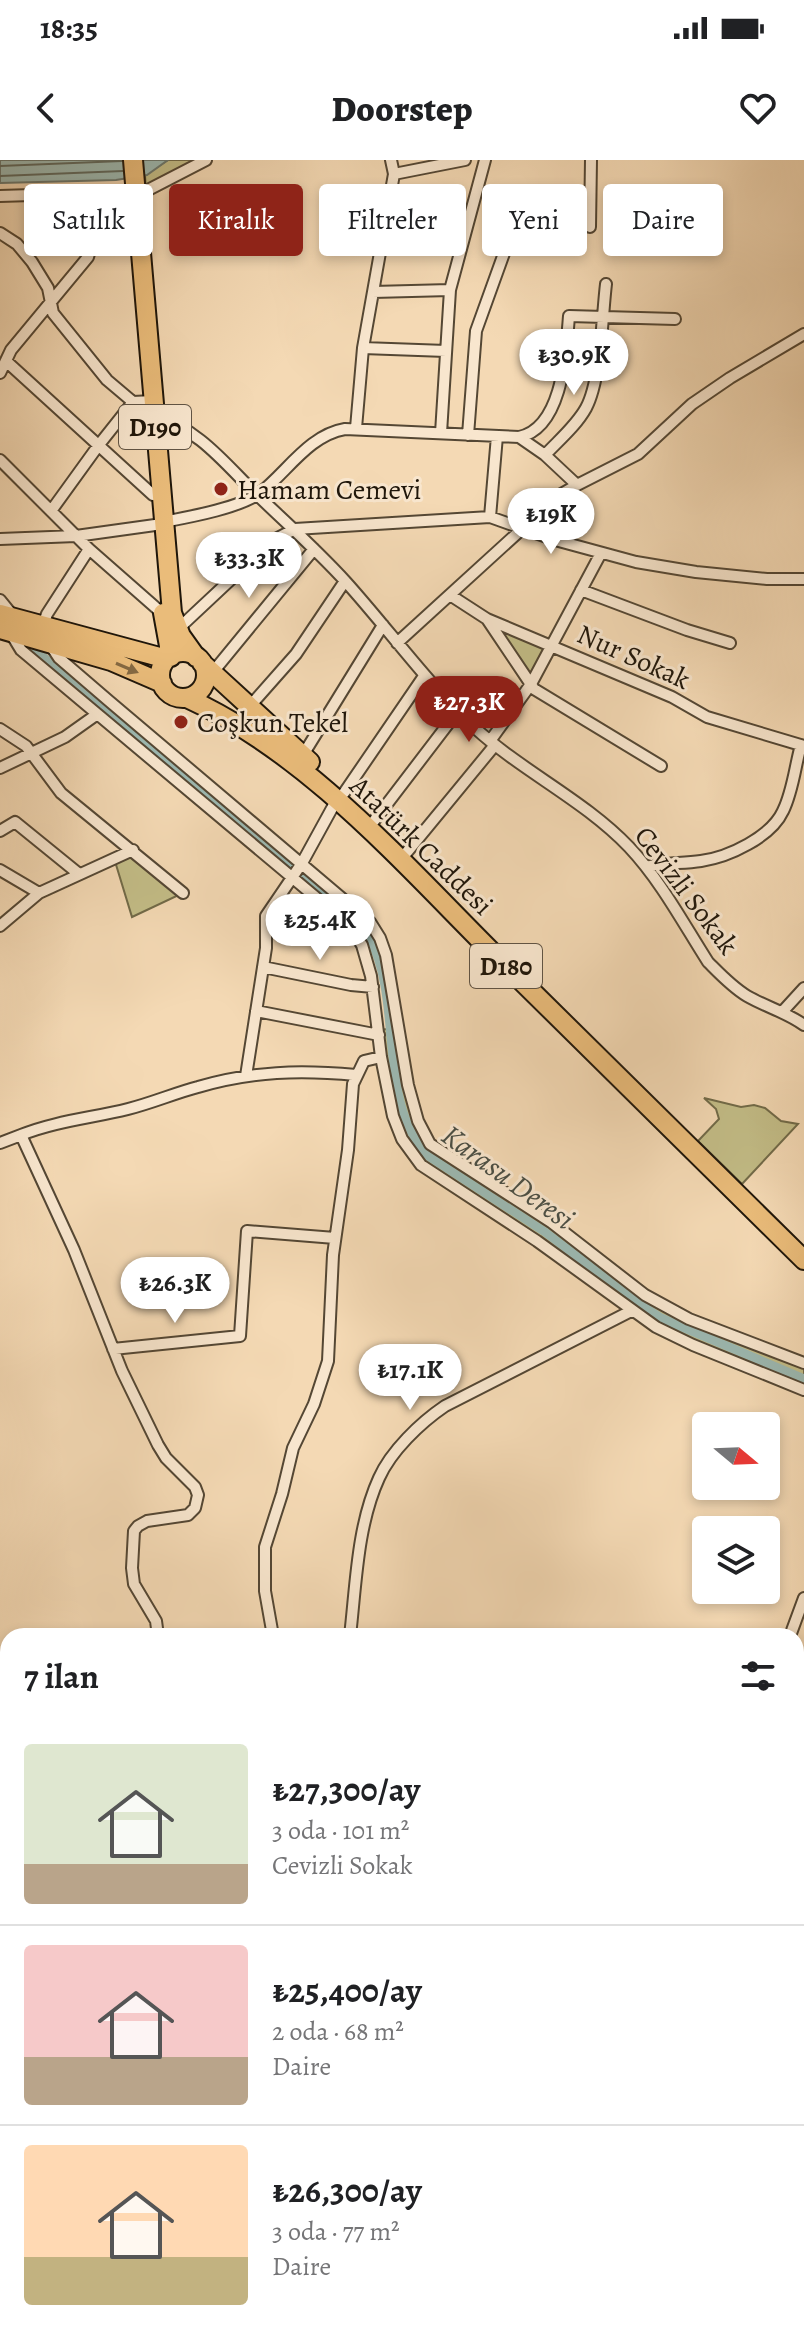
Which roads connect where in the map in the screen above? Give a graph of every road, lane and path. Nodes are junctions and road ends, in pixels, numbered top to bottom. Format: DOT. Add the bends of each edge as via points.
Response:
graph roads {
  1 [pos="125,160"];
  2 [pos="133,160"];
  3 [pos="206,160"];
  4 [pos="391,160"];
  5 [pos="465,160"];
  6 [pos="485,160"];
  7 [pos="591,160"];
  8 [pos="394,174"];
  9 [pos="130,184"];
  10 [pos="132,184"];
  11 [pos="153,187"];
  12 [pos="24,195"];
  13 [pos="0,196"];
  14 [pos="590,227"];
  15 [pos="0,233"];
  16 [pos="88,256"];
  17 [pos="136,256"];
  18 [pos="503,256"];
  19 [pos="606,284"];
  20 [pos="450,290"];
  21 [pos="373,292"];
  22 [pos="50,300"];
  23 [pos="602,319"];
  24 [pos="675,319"];
  25 [pos="804,334"];
  26 [pos="363,348"];
  27 [pos="446,351"];
  28 [pos="6,361"];
  29 [pos="0,373"];
  30 [pos="147,405"];
  31 [pos="356,428"];
  32 [pos="441,433"];
  33 [pos="468,435"];
  34 [pos="497,436"];
  35 [pos="519,437"];
  36 [pos="98,446"];
  37 [pos="545,455"];
  38 [pos="0,460"];
  39 [pos="577,485"];
  40 [pos="153,495"];
  41 [pos="257,495"];
  42 [pos="51,511"];
  43 [pos="490,517"];
  44 [pos="159,523"];
  45 [pos="511,523"];
  46 [pos="523,528"];
  47 [pos="295,529"];
  48 [pos="76,536"];
  49 [pos="0,539"];
  50 [pos="89,549"];
  51 [pos="314,549"];
  52 [pos="601,553"];
  53 [pos="804,579"];
  54 [pos="345,581"];
  55 [pos="581,590"];
  56 [pos="450,595"];
  57 [pos="0,600"];
  58 [pos="163,614"];
  59 [pos="487,619"];
  60 [pos="6,623"];
  61 [pos="383,625"];
  62 [pos="178,629"];
  63 [pos="41,632"];
  64 [pos="397,643"];
  65 [pos="730,643"];
  66 [pos="550,645"];
  67 [pos="169,658"];
  68 [pos="204,664"];
  69 [pos="424,676"];
  70 [pos="162,683"];
  71 [pos="531,684"];
  72 [pos="187,698"];
  73 [pos="250,706"];
  74 [pos="458,711"];
  75 [pos="96,715"];
  76 [pos="0,729"];
  77 [pos="492,743"];
  78 [pos="802,746"];
  79 [pos="33,754"];
  80 [pos="303,755"];
  81 [pos="661,766"];
  82 [pos="0,768"];
  83 [pos="340,797"];
  84 [pos="374,821"];
  85 [pos="0,831"];
  86 [pos="133,850"];
  87 [pos="407,852"];
  88 [pos="302,863"];
  89 [pos="646,867"];
  90 [pos="0,870"];
  91 [pos="79,874"];
  92 [pos="291,878"];
  93 [pos="39,893"];
  94 [pos="183,893"];
  95 [pos="0,926"];
  96 [pos="263,967"];
  97 [pos="373,987"];
  98 [pos="804,988"];
  99 [pos="256,1011"];
  100 [pos="783,1011"];
  101 [pos="804,1025"];
  102 [pos="379,1035"];
  103 [pos="381,1057"];
  104 [pos="356,1075"];
  105 [pos="246,1076"];
  106 [pos="21,1135"];
  107 [pos="0,1143"];
  108 [pos="335,1238"];
  109 [pos="804,1245"];
  110 [pos="804,1260"];
  111 [pos="631,1311"];
  112 [pos="113,1349"];
  113 [pos="804,1363"];
  114 [pos="804,1390"];
  115 [pos="804,1598"];
  116 [pos="157,1628"];
  117 [pos="272,1628"];
  118 [pos="351,1628"];
  119 [pos="793,1628"];
  1 -- 9 [label="highway, D190"];
  2 -- 10 [label="highway, D190"];
  3 -- 11 [label="street"];
  4 -- 8 [label="street"];
  5 -- 8 [label="street"];
  6 -- 20 [label="street"];
  7 -- 14 [label="street"];
  8 -- 21 [label="street"];
  12 -- 13 [label="street"];
  15 -- 22 [label="street, Cevizli Sokak" via="24,251"];
  16 -- 22 [label="street"];
  17 -- 30 [label="highway, D190"];
  18 -- 33 [label="street" via="476,331"];
  19 -- 23 [label="street"];
  20 -- 21 [label="street"];
  20 -- 27 [label="street"];
  21 -- 26 [label="street"];
  22 -- 28 [label="street"];
  22 -- 30 [label="street, Cevizli Sokak" via="53,313 107,380"];
  23 -- 24 [label="street"];
  23 -- 35 [label="street" via="569,316 564,372 556,395 538,428"];
  23 -- 37 [label="street" via="589,400"];
  25 -- 39 [label="street" via="692,404 638,454"];
  26 -- 27 [label="street"];
  26 -- 31 [label="street"];
  27 -- 32 [label="street"];
  28 -- 29 [label="street"];
  28 -- 36 [label="street"];
  30 -- 36 [label="street"];
  30 -- 40 [label="highway, D190"];
  30 -- 41 [label="street, Cevizli Sokak" via="198,439"];
  30 -- 44 [label="highway, D190"];
  31 -- 32 [label="street"];
  31 -- 41 [label="street" via="323,436"];
  32 -- 33 [label="street"];
  33 -- 34 [label="street"];
  34 -- 35 [label="street"];
  34 -- 43 [label="street"];
  35 -- 37 [label="street"];
  36 -- 40 [label="street"];
  36 -- 42 [label="street"];
  37 -- 39 [label="street"];
  38 -- 42 [label="street"];
  39 -- 45 [label="street"];
  40 -- 44 [label="highway, D190"];
  41 -- 44 [label="street"];
  41 -- 47 [label="street, Cevizli Sokak"];
  42 -- 48 [label="street"];
  43 -- 45 [label="street"];
  43 -- 47 [label="street"];
  44 -- 48 [label="street"];
  44 -- 58 [label="highway, D190"];
  44 -- 62 [label="highway, D190"];
  45 -- 46 [label="street"];
  46 -- 52 [label="street"];
  46 -- 56 [label="street"];
  47 -- 51 [label="street, Cevizli Sokak"];
  47 -- 62 [label="street" via="272,541"];
  48 -- 49 [label="street"];
  48 -- 50 [label="street"];
  50 -- 58 [label="street"];
  50 -- 63 [label="street"];
  51 -- 54 [label="street, Cevizli Sokak"];
  51 -- 68 [label="street"];
  52 -- 53 [label="street" via="696,572"];
  52 -- 55 [label="street"];
  54 -- 61 [label="street, Cevizli Sokak"];
  54 -- 73 [label="street" via="296,654"];
  55 -- 65 [label="street"];
  55 -- 66 [label="street"];
  56 -- 59 [label="street, Nur Sokak"];
  56 -- 64 [label="street"];
  57 -- 60 [label="street"];
  58 -- 67 [label="highway, D190"];
  59 -- 66 [label="street, Nur Sokak"];
  59 -- 71 [label="street"];
  60 -- 63 [label="highway"];
  60 -- 75 [label="street" via="21,650"];
  61 -- 64 [label="street, Cevizli Sokak"];
  61 -- 80 [label="street"];
  62 -- 68 [label="highway, D190"];
  63 -- 67 [label="highway"];
  63 -- 70 [label="highway, Atatürk Caddesi, one-way"];
  63 -- 88 [label="street" via="59,658"];
  64 -- 69 [label="street, Cevizli Sokak"];
  66 -- 71 [label="street"];
  66 -- 78 [label="street, Nur Sokak" via="707,717"];
  67 -- 68 [label="highway" via="183,653"];
  67 -- 70 [label="highway" via="161,671"];
  68 -- 72 [label="highway" via="204,684"];
  68 -- 73 [label="highway, Atatürk Caddesi / D180"];
  69 -- 74 [label="street, Cevizli Sokak"];
  69 -- 83 [label="street"];
  70 -- 72 [label="highway, Atatürk Caddesi" via="172,695"];
  71 -- 77 [label="street"];
  71 -- 81 [label="street"];
  72 -- 83 [label="highway, Atatürk Caddesi / D180" via="265,741"];
  73 -- 80 [label="highway, Atatürk Caddesi / D180"];
  74 -- 77 [label="street, Cevizli Sokak"];
  74 -- 84 [label="street"];
  75 -- 79 [label="street"];
  75 -- 92 [label="street"];
  76 -- 79 [label="street"];
  77 -- 87 [label="street"];
  77 -- 89 [label="street, Cevizli Sokak" via="603,823"];
  78 -- 89 [label="street" via="786,804 768,829 722,857"];
  79 -- 82 [label="street"];
  79 -- 86 [label="street" via="61,793"];
  80 -- 83 [label="highway, Atatürk Caddesi / D180"];
  83 -- 84 [label="highway, Atatürk Caddesi / D180"];
  83 -- 88 [label="street"];
  83 -- 110 [label="highway, Atatürk Caddesi / D180"];
  84 -- 87 [label="highway, Atatürk Caddesi / D180"];
  85 -- 91 [label="street" via="15,822"];
  86 -- 91 [label="street"];
  86 -- 94 [label="street"];
  87 -- 109 [label="highway, Atatürk Caddesi / D180"];
  88 -- 92 [label="street"];
  88 -- 113 [label="street" via="360,912 380,938 408,1085 430,1144 551,1222 645,1295 689,1319"];
  89 -- 100 [label="street, Cevizli Sokak" via="708,962 748,996"];
  90 -- 93 [label="street"];
  91 -- 93 [label="street"];
  92 -- 96 [label="street" via="266,916"];
  92 -- 97 [label="street" via="354,933"];
  93 -- 95 [label="street"];
  96 -- 97 [label="street"];
  96 -- 99 [label="street"];
  97 -- 102 [label="street"];
  98 -- 100 [label="street"];
  99 -- 102 [label="street"];
  99 -- 105 [label="street"];
  100 -- 101 [label="street, Cevizli Sokak"];
  102 -- 103 [label="street"];
  103 -- 104 [label="street" via="367,1059"];
  103 -- 111 [label="street" via="396,1127 421,1165"];
  104 -- 105 [label="street" via="296,1071"];
  104 -- 108 [label="street"];
  105 -- 106 [label="street"];
  106 -- 107 [label="street"];
  106 -- 112 [label="street"];
  108 -- 112 [label="street" via="247,1231 240,1336"];
  108 -- 117 [label="street" via="328,1361 293,1448 265,1547"];
  111 -- 114 [label="street" via="680,1340"];
  111 -- 118 [label="street" via="445,1406 401,1448 374,1489"];
  112 -- 116 [label="street" via="162,1452 198,1495 188,1515 147,1521 134,1531 134,1584"];
  115 -- 119 [label="street"];
}
